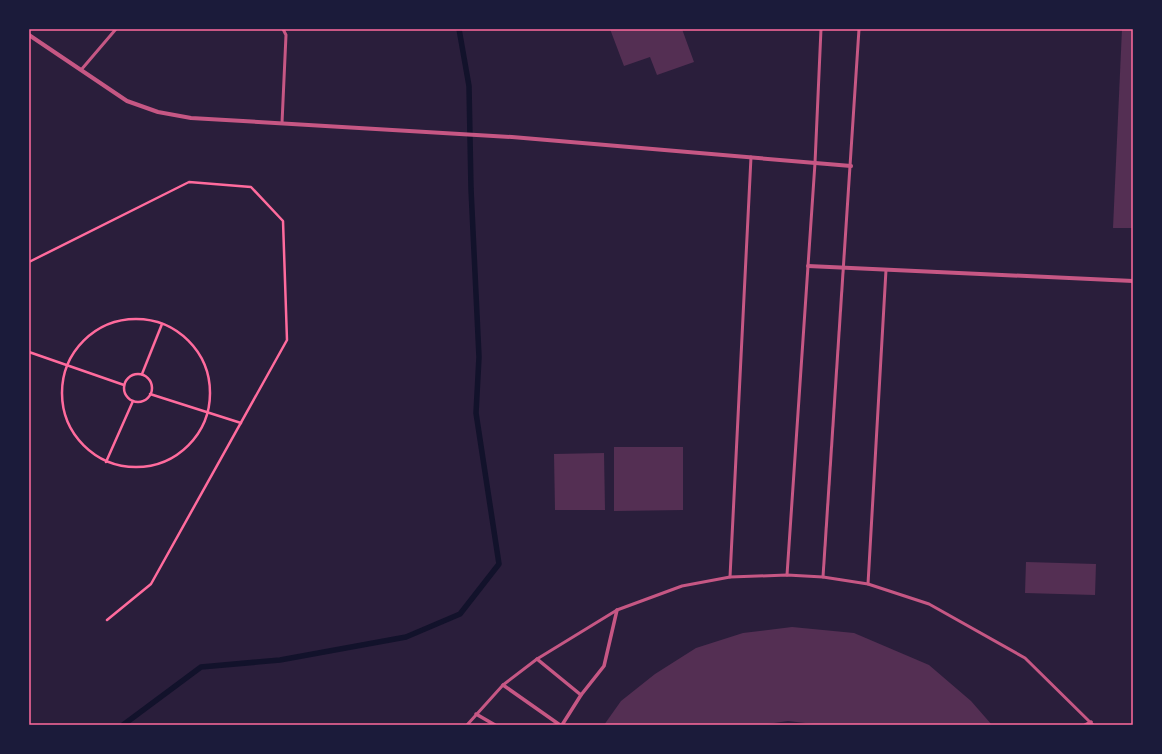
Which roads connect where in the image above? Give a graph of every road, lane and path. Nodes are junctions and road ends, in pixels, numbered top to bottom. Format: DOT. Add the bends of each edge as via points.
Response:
graph roads {
  1 [pos="116,29"];
  2 [pos="283,29"];
  3 [pos="821,29"];
  4 [pos="859,29"];
  5 [pos="29,35"];
  6 [pos="81,70"];
  7 [pos="282,123"];
  8 [pos="751,157"];
  9 [pos="815,163"];
  10 [pos="850,166"];
  11 [pos="29,262"];
  12 [pos="808,266"];
  13 [pos="844,268"];
  14 [pos="886,270"];
  15 [pos="1133,281"];
  16 [pos="162,324"];
  17 [pos="29,352"];
  18 [pos="66,366"];
  19 [pos="142,374"];
  20 [pos="124,385"];
  21 [pos="150,394"];
  22 [pos="133,401"];
  23 [pos="208,413"];
  24 [pos="241,423"];
  25 [pos="106,462"];
  26 [pos="787,575"];
  27 [pos="730,577"];
  28 [pos="822,577"];
  29 [pos="868,584"];
  30 [pos="617,610"];
  31 [pos="107,620"];
  32 [pos="537,659"];
  33 [pos="503,685"];
  34 [pos="581,695"];
  35 [pos="476,714"];
  36 [pos="1092,724"];
  37 [pos="467,725"];
  38 [pos="495,725"];
  39 [pos="561,725"];
  40 [pos="1085,725"];
  1 -- 6 [label="lane"];
  2 -- 7 [label="lane" via="286,35"];
  3 -- 9 [label="lane"];
  4 -- 10 [label="lane"];
  5 -- 6 [label="street"];
  6 -- 7 [label="street" via="127,101 158,112 191,118"];
  7 -- 8 [label="street" via="512,137"];
  8 -- 9 [label="street"];
  8 -- 27 [label="lane"];
  9 -- 10 [label="street"];
  9 -- 12 [label="lane"];
  10 -- 13 [label="lane"];
  11 -- 24 [label="path" via="189,182 251,187 283,221 287,340"];
  12 -- 13 [label="street"];
  12 -- 26 [label="lane"];
  13 -- 14 [label="street"];
  13 -- 28 [label="lane"];
  14 -- 15 [label="street"];
  14 -- 29 [label="lane"];
  16 -- 18 [label="path" via="140,318 116,321 95,330 78,346"];
  16 -- 19 [label="path"];
  16 -- 23 [label="path" via="182,334 197,350 207,369 211,391"];
  17 -- 18 [label="path"];
  18 -- 20 [label="path"];
  18 -- 25 [label="path" via="61,388 63,411 77,438 87,449"];
  19 -- 20 [label="path" via="133,375"];
  19 -- 21 [label="path" via="151,382"];
  20 -- 22 [label="path" via="127,396"];
  21 -- 22 [label="path" via="141,401"];
  21 -- 23 [label="path"];
  22 -- 25 [label="path"];
  23 -- 24 [label="path"];
  23 -- 25 [label="path" via="197,436 179,454 156,465 131,468"];
  24 -- 31 [label="path" via="151,584"];
  26 -- 27 [label="lane"];
  26 -- 28 [label="lane"];
  27 -- 30 [label="lane" via="682,586"];
  28 -- 29 [label="lane"];
  29 -- 36 [label="lane" via="929,604 1025,658"];
  30 -- 32 [label="lane"];
  30 -- 34 [label="street" via="604,666"];
  32 -- 33 [label="lane"];
  32 -- 34 [label="street"];
  33 -- 35 [label="lane"];
  33 -- 39 [label="street"];
  34 -- 39 [label="street"];
  35 -- 37 [label="lane"];
  35 -- 38 [label="street"];
  36 -- 40 [label="street"];
}
